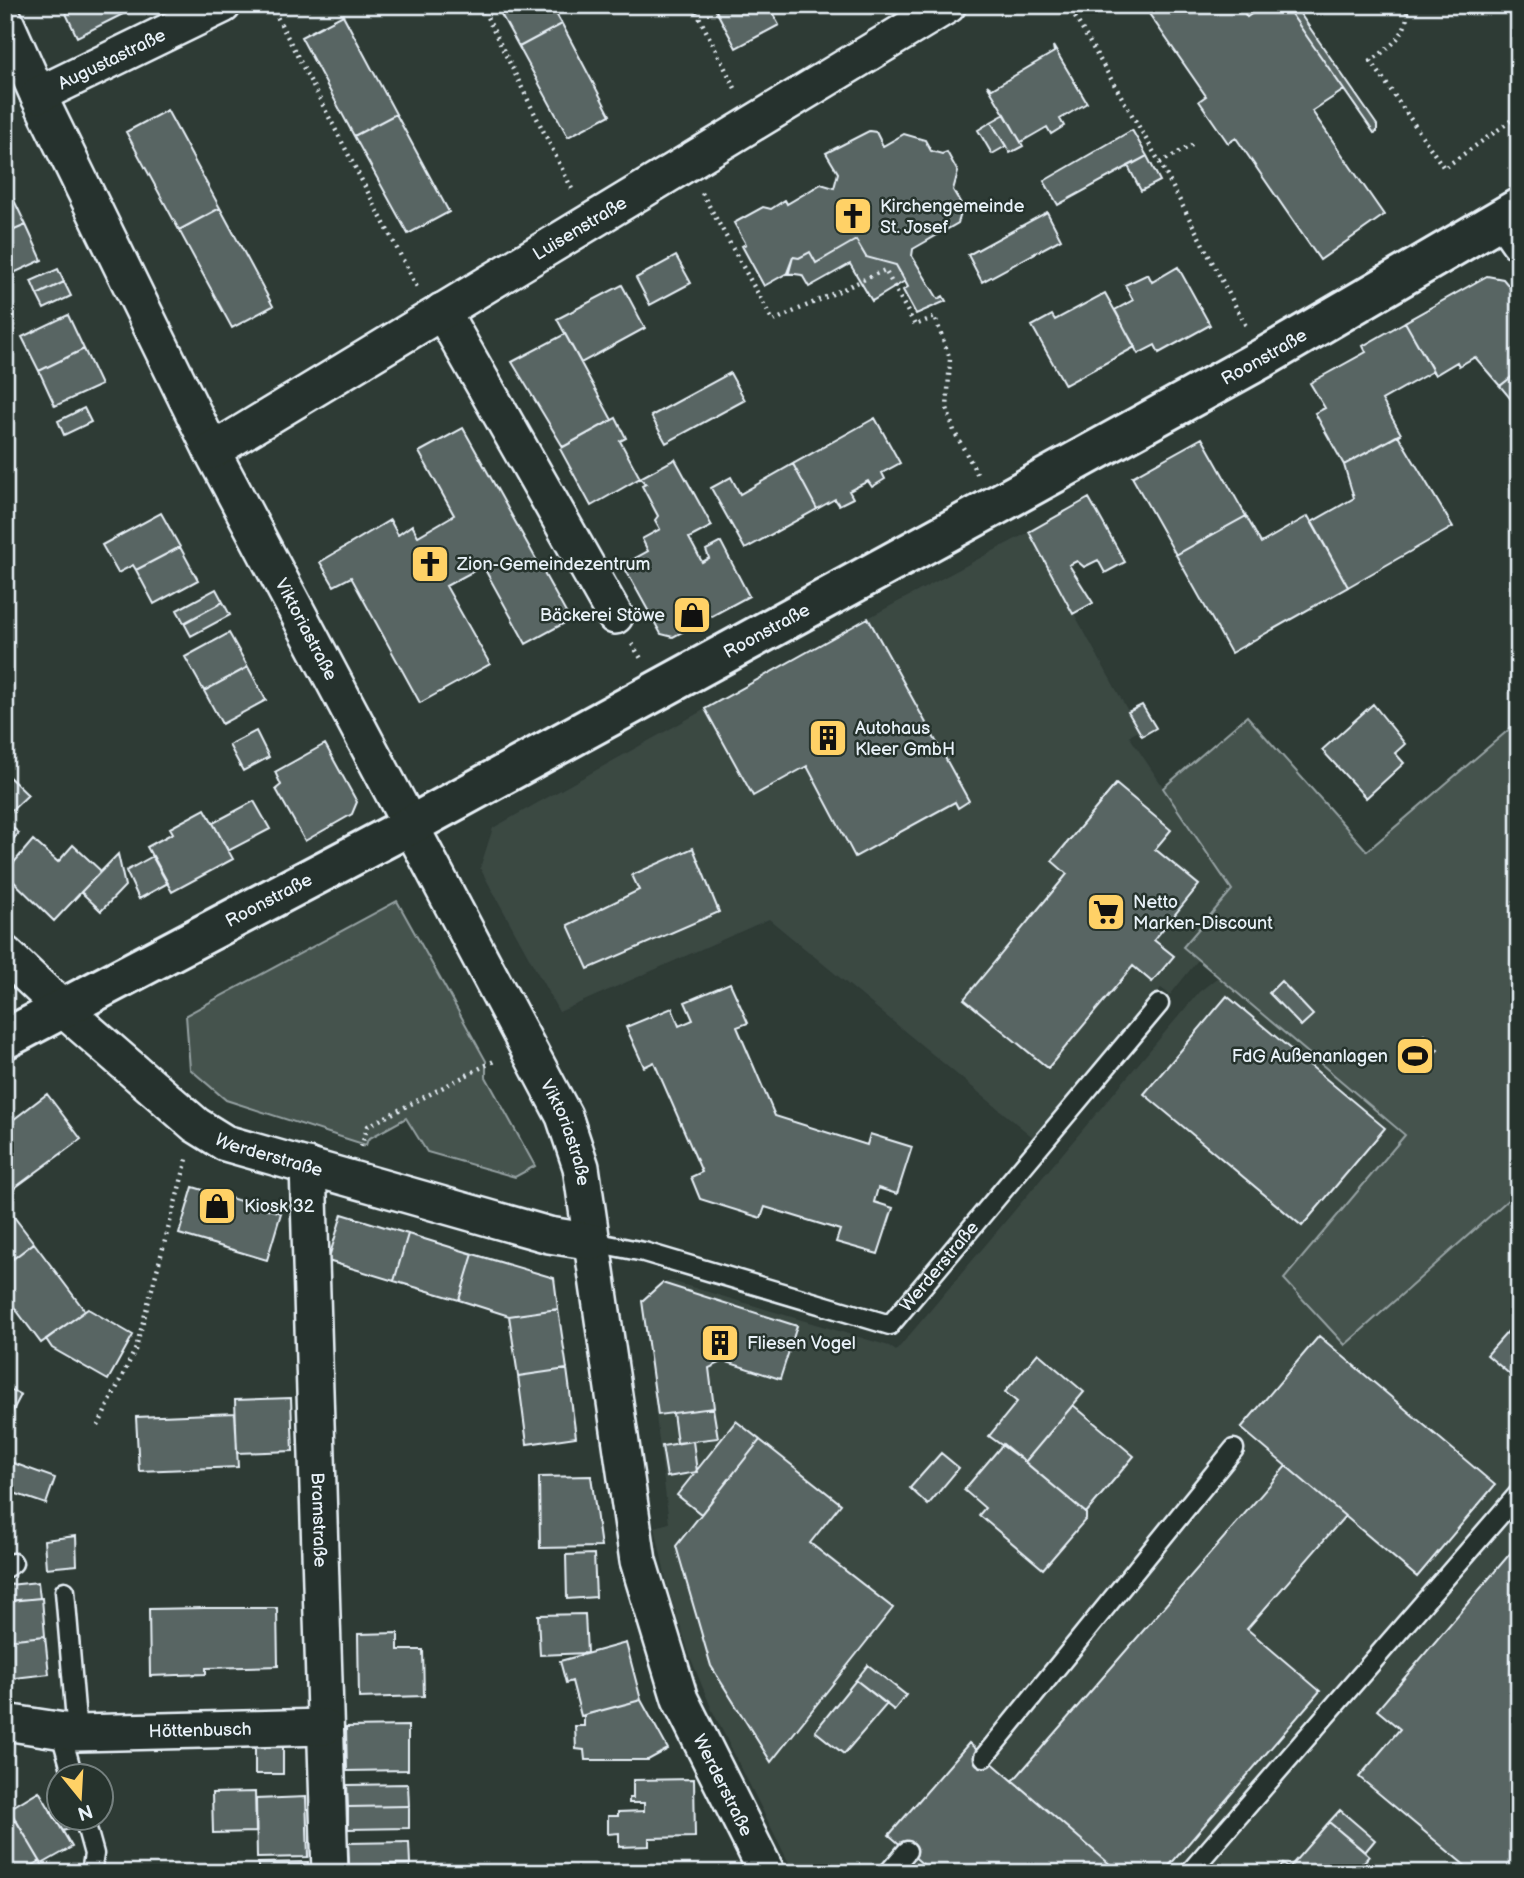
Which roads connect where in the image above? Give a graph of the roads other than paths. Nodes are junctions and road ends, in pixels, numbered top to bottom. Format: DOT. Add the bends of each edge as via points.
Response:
graph roads {
  1 [pos="223,5"];
  2 [pos="948,5"];
  3 [pos="5,21"];
  4 [pos="38,95"];
  5 [pos="1513,223"];
  6 [pos="437,315"];
  7 [pos="212,451"];
  8 [pos="615,616"];
  9 [pos="411,825"];
  10 [pos="5,954"];
  11 [pos="1159,1004"];
  12 [pos="64,1010"];
  13 [pos="5,1039"];
  14 [pos="309,1166"];
  15 [pos="593,1242"];
  16 [pos="1234,1449"];
  17 [pos="1519,1493"];
  18 [pos="65,1591"];
  19 [pos="5,1721"];
  20 [pos="324,1727"];
  21 [pos="69,1731"];
  22 [pos="984,1756"];
  23 [pos="72,1762"];
  24 [pos="88,1832"];
  25 [pos="907,1851"];
  26 [pos="91,1873"];
  27 [pos="330,1873"];
  28 [pos="767,1873"];
  29 [pos="888,1873"];
  30 [pos="1189,1873"];
  1 -- 4 [label="street, Augustastraße"];
  2 -- 6 [label="street, Luisenstraße"];
  3 -- 4 [label="street, Viktoriastraße"];
  4 -- 7 [label="street, Viktoriastraße"];
  5 -- 9 [label="street, Roonstraße"];
  6 -- 7 [label="street, Luisenstraße"];
  6 -- 8 [label="street"];
  7 -- 9 [label="street, Viktoriastraße"];
  9 -- 12 [label="street, Roonstraße"];
  9 -- 15 [label="street, Viktoriastraße" via="564,1116 581,1167"];
  10 -- 12 [label="street, Werderstraße"];
  11 -- 15 [label="lane, Werderstraße" via="890,1325 644,1252"];
  12 -- 13 [label="street, Roonstraße"];
  12 -- 14 [label="street, Werderstraße" via="196,1125 225,1143"];
  14 -- 15 [label="street, Werderstraße" via="550,1235"];
  14 -- 20 [label="street, Bramstraße"];
  15 -- 28 [label="street, Werderstraße" via="638,1561 680,1699"];
  16 -- 22 [label="lane"];
  17 -- 30 [label="lane"];
  18 -- 21 [label="lane"];
  19 -- 21 [label="street, Höttenbusch"];
  20 -- 21 [label="street, Höttenbusch"];
  20 -- 27 [label="street, Bramstraße"];
  21 -- 23 [label="lane"];
  24 -- 26 [label="lane" via="94,1854"];
  25 -- 29 [label="lane"];
}
